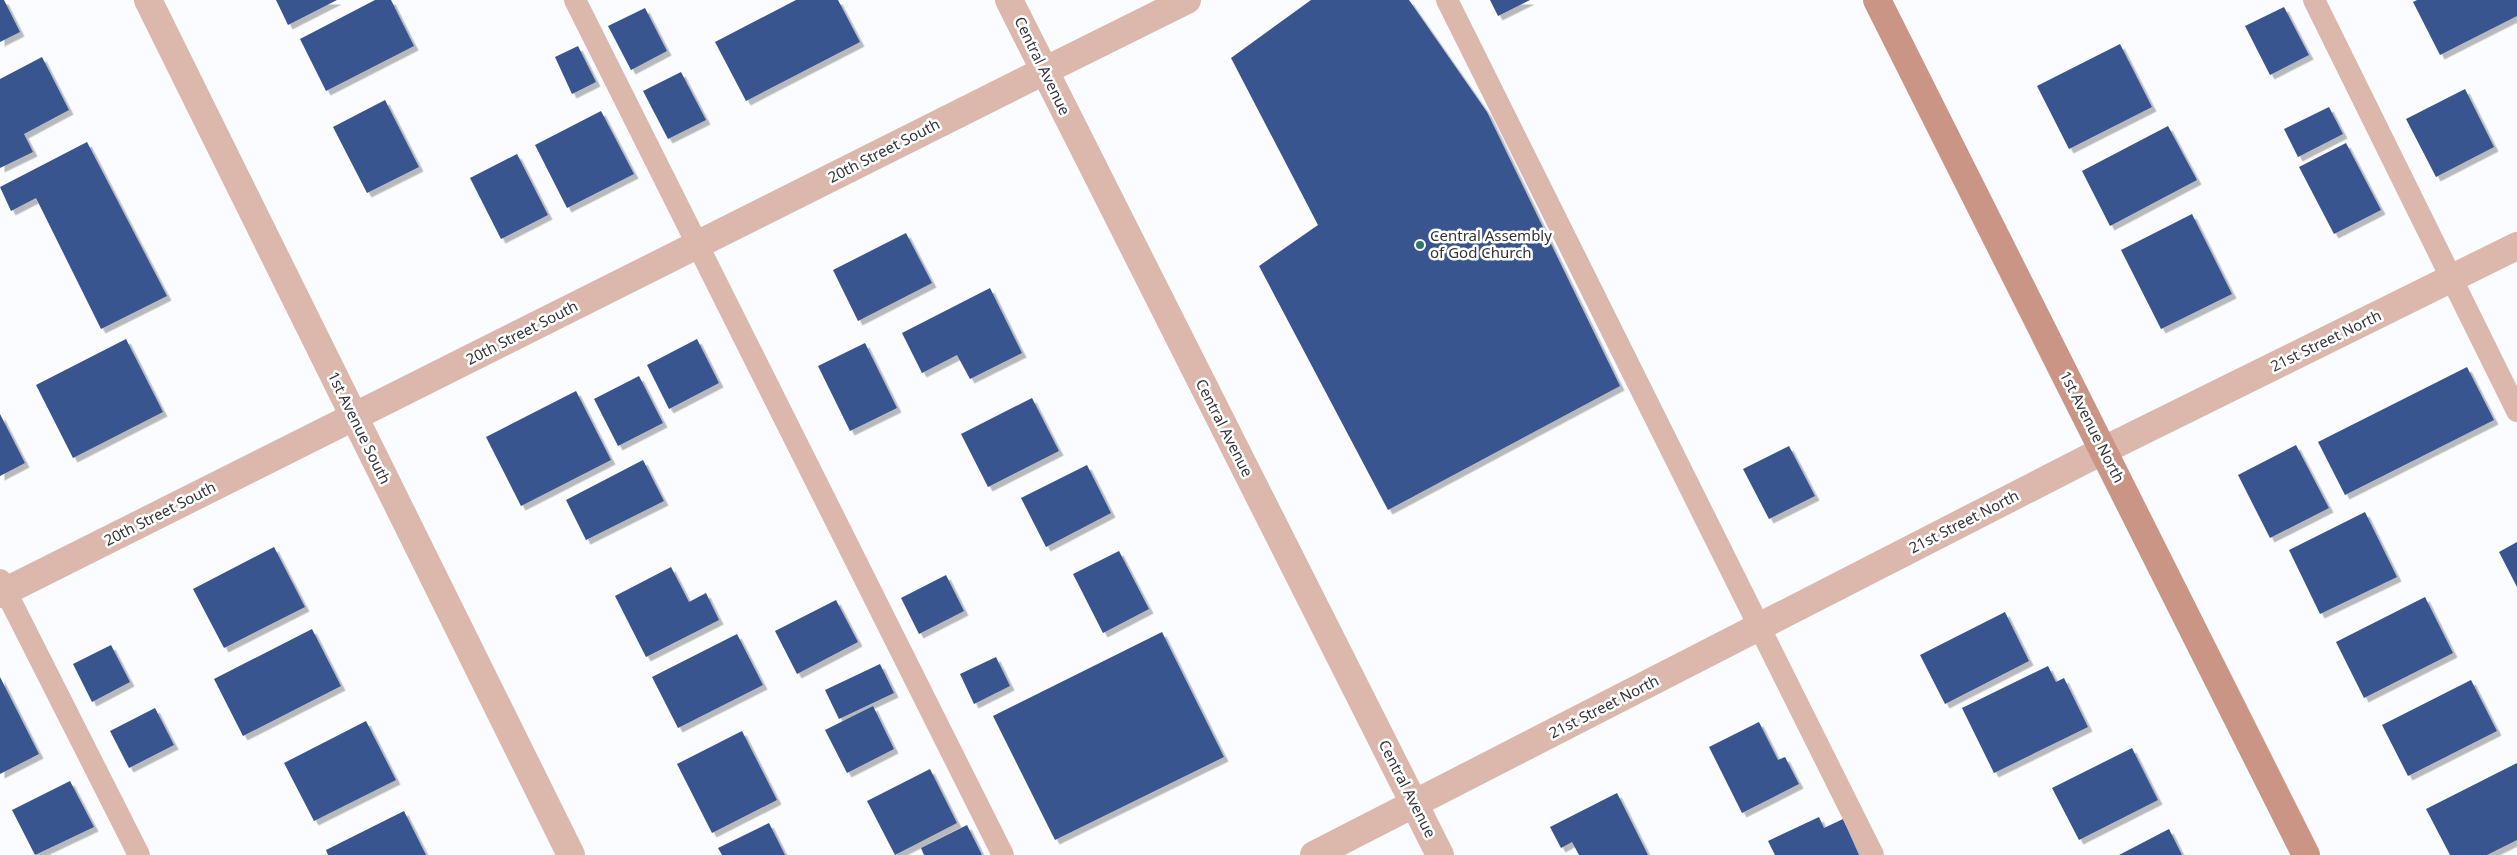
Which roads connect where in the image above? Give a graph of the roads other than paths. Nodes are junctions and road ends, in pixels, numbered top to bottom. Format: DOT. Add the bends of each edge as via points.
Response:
graph roads {
  1 [pos="148,0"];
  2 [pos="575,0"];
  3 [pos="1009,0"];
  4 [pos="1186,0"];
  5 [pos="1447,0"];
  6 [pos="1876,0"];
  7 [pos="2314,0"];
  8 [pos="1044,71"];
  9 [pos="698,245"];
  10 [pos="2517,246"];
  11 [pos="2452,279"];
  12 [pos="2517,411"];
  13 [pos="353,417"];
  14 [pos="2104,450"];
  15 [pos="2,588"];
  16 [pos="1758,628"];
  17 [pos="1414,804"];
  18 [pos="139,855"];
  19 [pos="571,855"];
  20 [pos="1003,855"];
  21 [pos="1314,855"];
  22 [pos="1440,855"];
  23 [pos="1872,855"];
  24 [pos="2306,855"];
  1 -- 13 [label="street, 1st Avenue South"];
  2 -- 9 [label="lane"];
  3 -- 8 [label="street, Central Avenue"];
  4 -- 8 [label="street, 20th Street South"];
  5 -- 16 [label="lane"];
  6 -- 14 [label="main road, 1st Avenue North"];
  7 -- 11 [label="lane"];
  8 -- 9 [label="street, 20th Street South"];
  8 -- 17 [label="street, Central Avenue"];
  9 -- 13 [label="street, 20th Street South"];
  9 -- 20 [label="lane"];
  10 -- 11 [label="street, 21st Street North"];
  11 -- 12 [label="lane"];
  11 -- 14 [label="street, 21st Street North"];
  13 -- 15 [label="street, 20th Street South"];
  13 -- 19 [label="street, 1st Avenue South"];
  14 -- 16 [label="street, 21st Street North"];
  14 -- 24 [label="main road, 1st Avenue North"];
  15 -- 18 [label="lane"];
  16 -- 17 [label="street, 21st Street North"];
  16 -- 23 [label="lane"];
  17 -- 21 [label="street, 21st Street North"];
  17 -- 22 [label="street, Central Avenue"];
}
